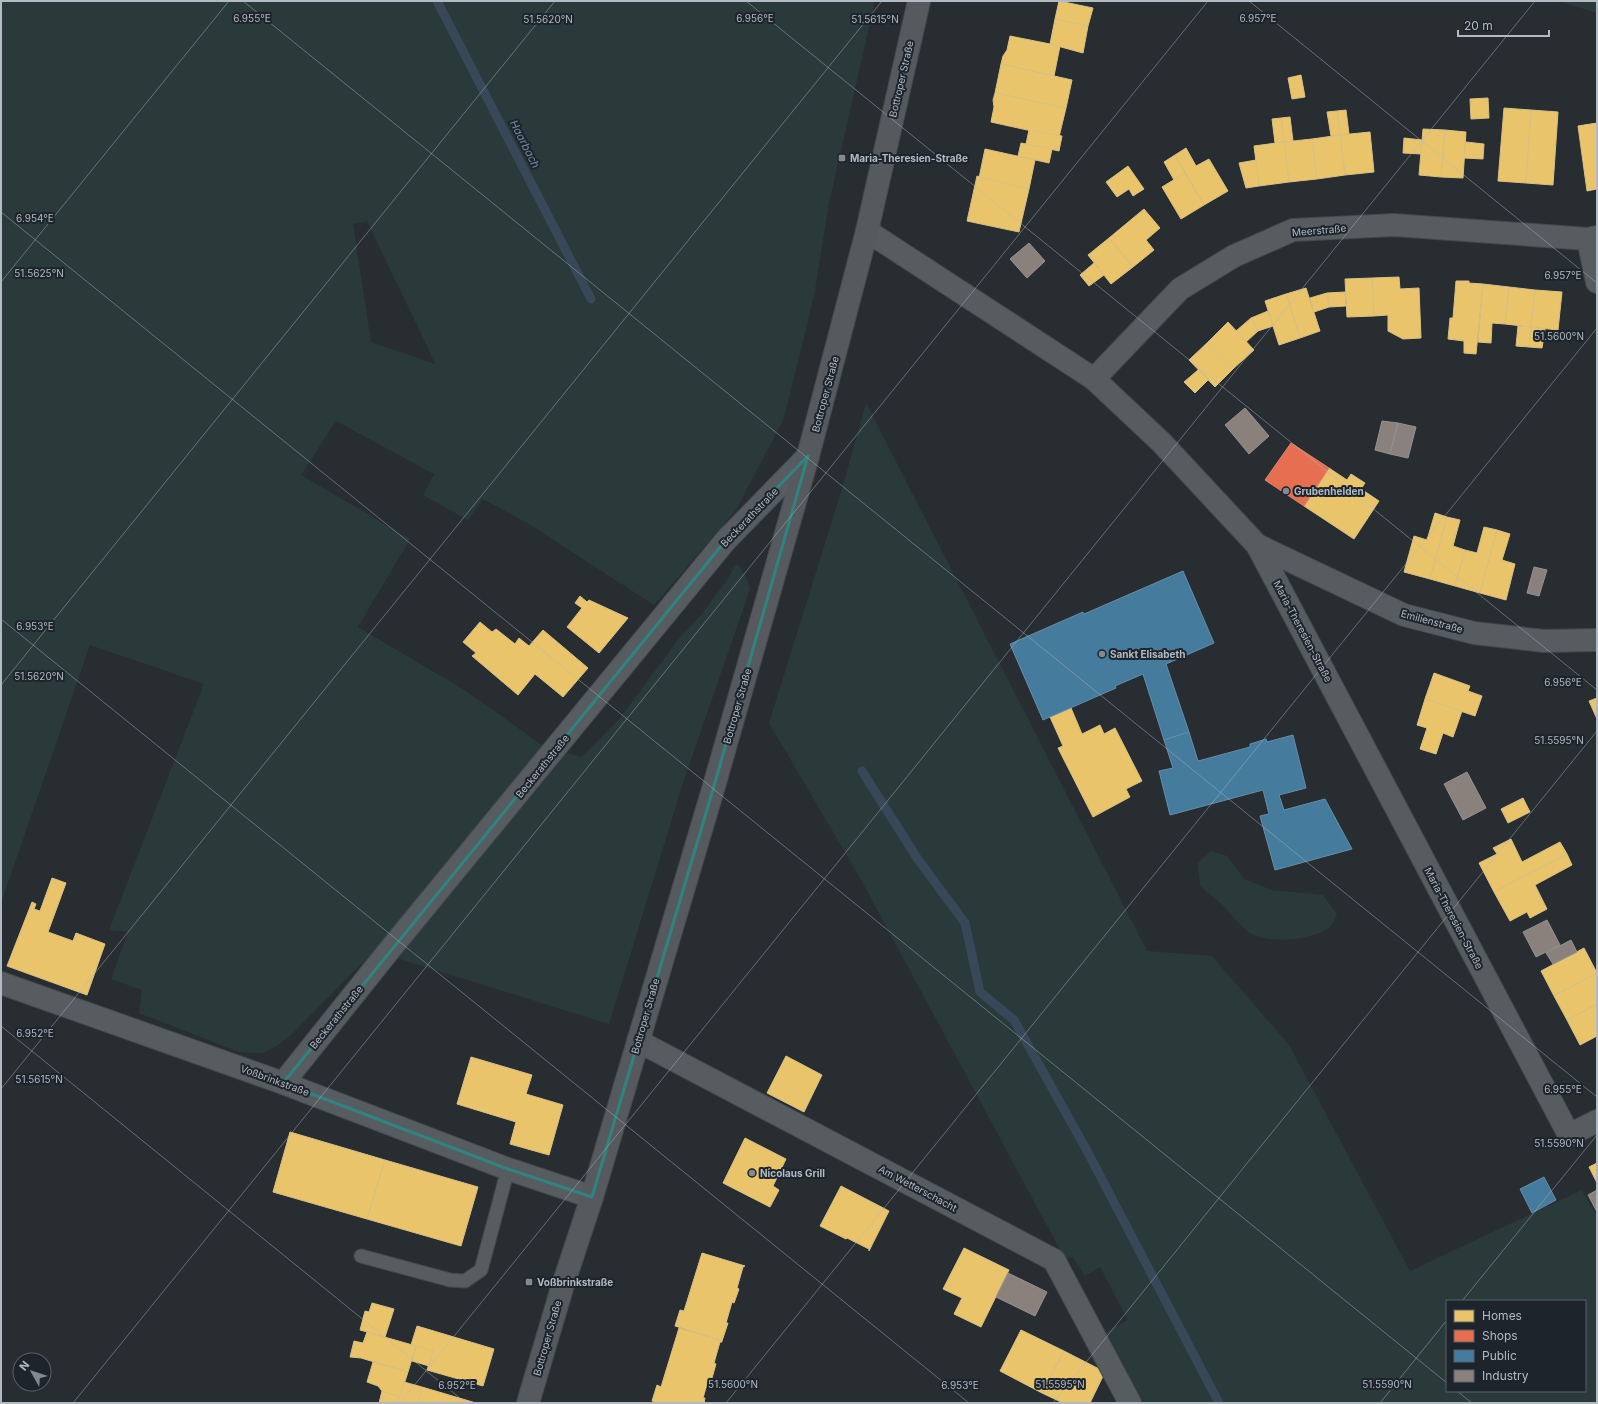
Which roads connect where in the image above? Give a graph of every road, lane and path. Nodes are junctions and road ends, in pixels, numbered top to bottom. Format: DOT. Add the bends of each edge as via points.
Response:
graph roads {
  1 [pos="919,1"];
  2 [pos="867,231"];
  3 [pos="1593,238"];
  4 [pos="1597,282"];
  5 [pos="1094,379"];
  6 [pos="808,456"];
  7 [pos="1257,545"];
  8 [pos="1597,640"];
  9 [pos="1,983"];
  10 [pos="638,1041"];
  11 [pos="283,1083"];
  12 [pos="1597,1121"];
  13 [pos="508,1169"];
  14 [pos="592,1197"];
  15 [pos="360,1256"];
  16 [pos="528,1403"];
  17 [pos="1130,1403"];
  1 -- 2 [label="main road, Bottroper Straße"];
  2 -- 5 [label="street, Maria-Theresien-Straße"];
  2 -- 6 [label="main road, Bottroper Straße"];
  3 -- 4 [label="street"];
  3 -- 5 [label="street, Meerstraße" via="1394,225 1293,230 1234,256 1180,289"];
  5 -- 7 [label="street, Maria-Theresien-Straße" via="1162,443"];
  6 -- 10 [label="main road, Bottroper Straße"];
  6 -- 11 [label="street, Beckerathstraße" via="726,540"];
  7 -- 8 [label="street, Emilienstraße" via="1404,615 1474,633 1544,641"];
  7 -- 12 [label="street, Maria-Theresien-Straße" via="1569,1135"];
  9 -- 11 [label="street, Voßbrinkstraße"];
  10 -- 14 [label="main road, Bottroper Straße"];
  10 -- 17 [label="street, Am Wetterschacht" via="1054,1260"];
  11 -- 13 [label="street, Voßbrinkstraße"];
  13 -- 14 [label="street, Voßbrinkstraße"];
  13 -- 15 [label="lane" via="481,1270 465,1280 450,1280"];
  14 -- 16 [label="main road, Bottroper Straße"];
}
